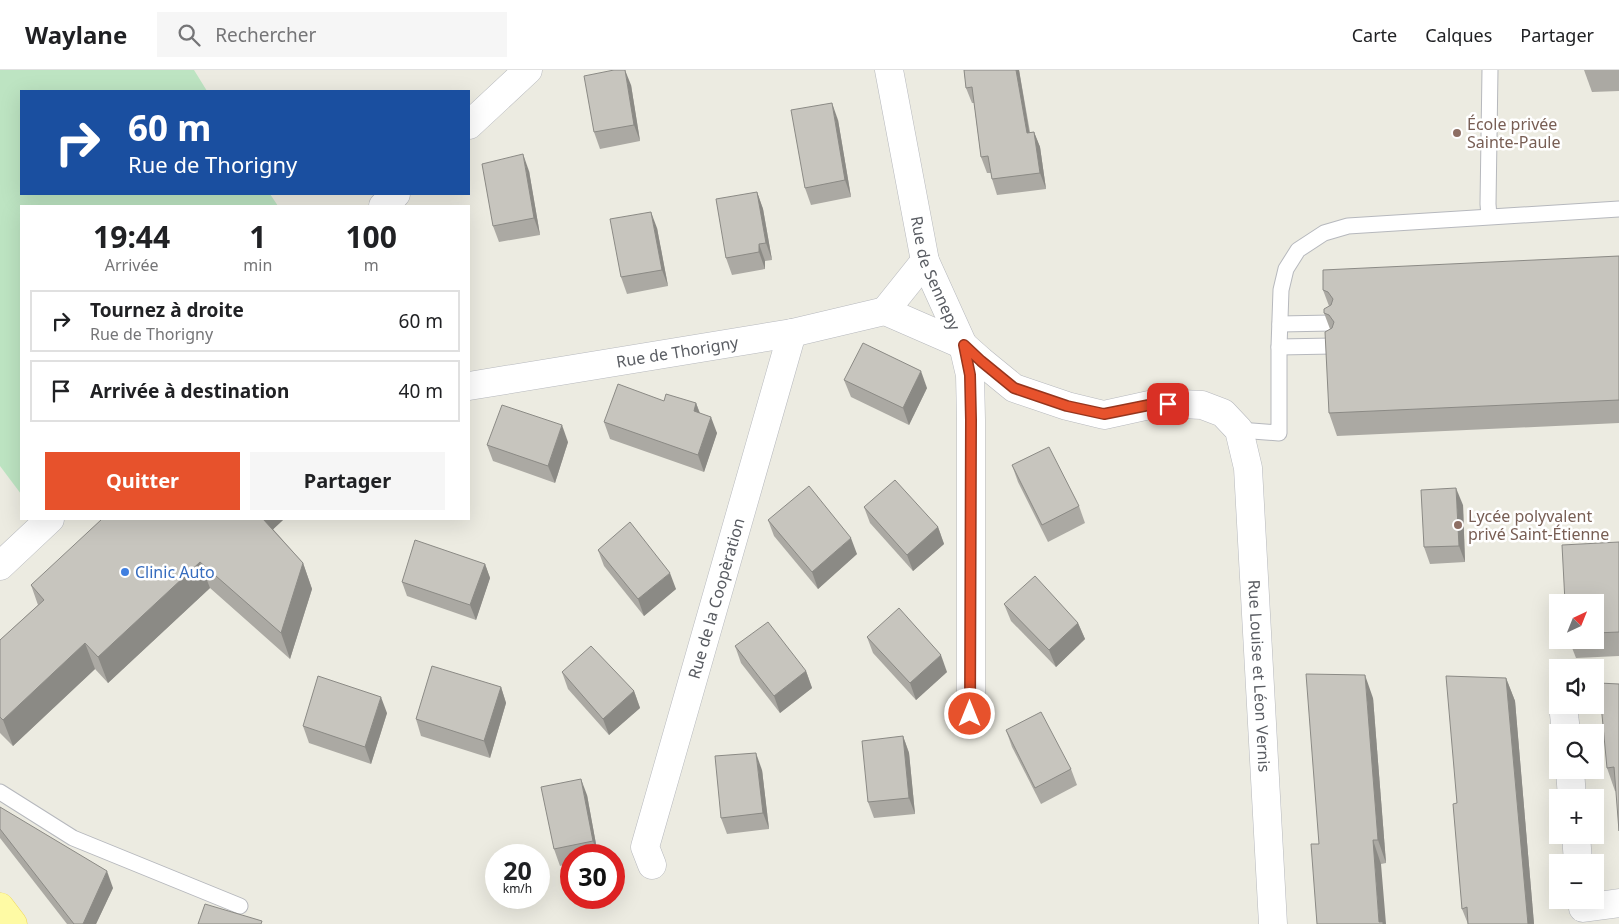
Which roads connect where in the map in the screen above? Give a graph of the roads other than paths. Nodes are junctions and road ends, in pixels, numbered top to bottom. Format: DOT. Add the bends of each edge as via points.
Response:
graph roads {
  1 [pos="528,70"];
  2 [pos="889,70"];
  3 [pos="1490,70"];
  4 [pos="470,124"];
  5 [pos="395,195"];
  6 [pos="384,205"];
  7 [pos="1619,209"];
  8 [pos="1489,216"];
  9 [pos="925,261"];
  10 [pos="885,311"];
  11 [pos="1332,323"];
  12 [pos="1280,324"];
  13 [pos="792,333"];
  14 [pos="964,345"];
  15 [pos="1333,346"];
  16 [pos="1278,347"];
  17 [pos="470,386"];
  18 [pos="1239,430"];
  19 [pos="49,520"];
  20 [pos="0,566"];
  21 [pos="970,714"];
  22 [pos="0,792"];
  23 [pos="652,865"];
  24 [pos="1619,903"];
  25 [pos="240,906"];
  26 [pos="0,907"];
  27 [pos="1583,911"];
  28 [pos="13,924"];
  29 [pos="1273,924"];
  1 -- 4 [label="street"];
  2 -- 9 [label="street, Rue de Sennepy"];
  3 -- 8 [label="lane"];
  5 -- 6 [label="street"];
  7 -- 8 [label="lane"];
  8 -- 12 [label="lane" via="1348,226 1324,233 1298,250 1286,269"];
  9 -- 10 [label="street"];
  9 -- 14 [label="street, Rue de Sennepy"];
  10 -- 13 [label="street, Rue de Thorigny"];
  10 -- 14 [label="street"];
  11 -- 12 [label="lane"];
  12 -- 16 [label="lane"];
  13 -- 17 [label="street, Rue de Thorigny"];
  13 -- 23 [label="street, Rue de la Coopèration" via="645,847"];
  14 -- 18 [label="street" via="1014,388 1067,406 1104,414 1154,404 1202,405 1223,412"];
  14 -- 21 [label="street, Rue de Sennepy" via="970,375 971,420"];
  15 -- 16 [label="lane"];
  16 -- 18 [label="lane" via="1279,433"];
  18 -- 29 [label="street, Rue Louise et Léon Vernis" via="1248,468"];
  19 -- 20 [label="street"];
  22 -- 25 [label="lane" via="73,838"];
  24 -- 27 [label="street"];
  26 -- 28 [label="main road"];
}
